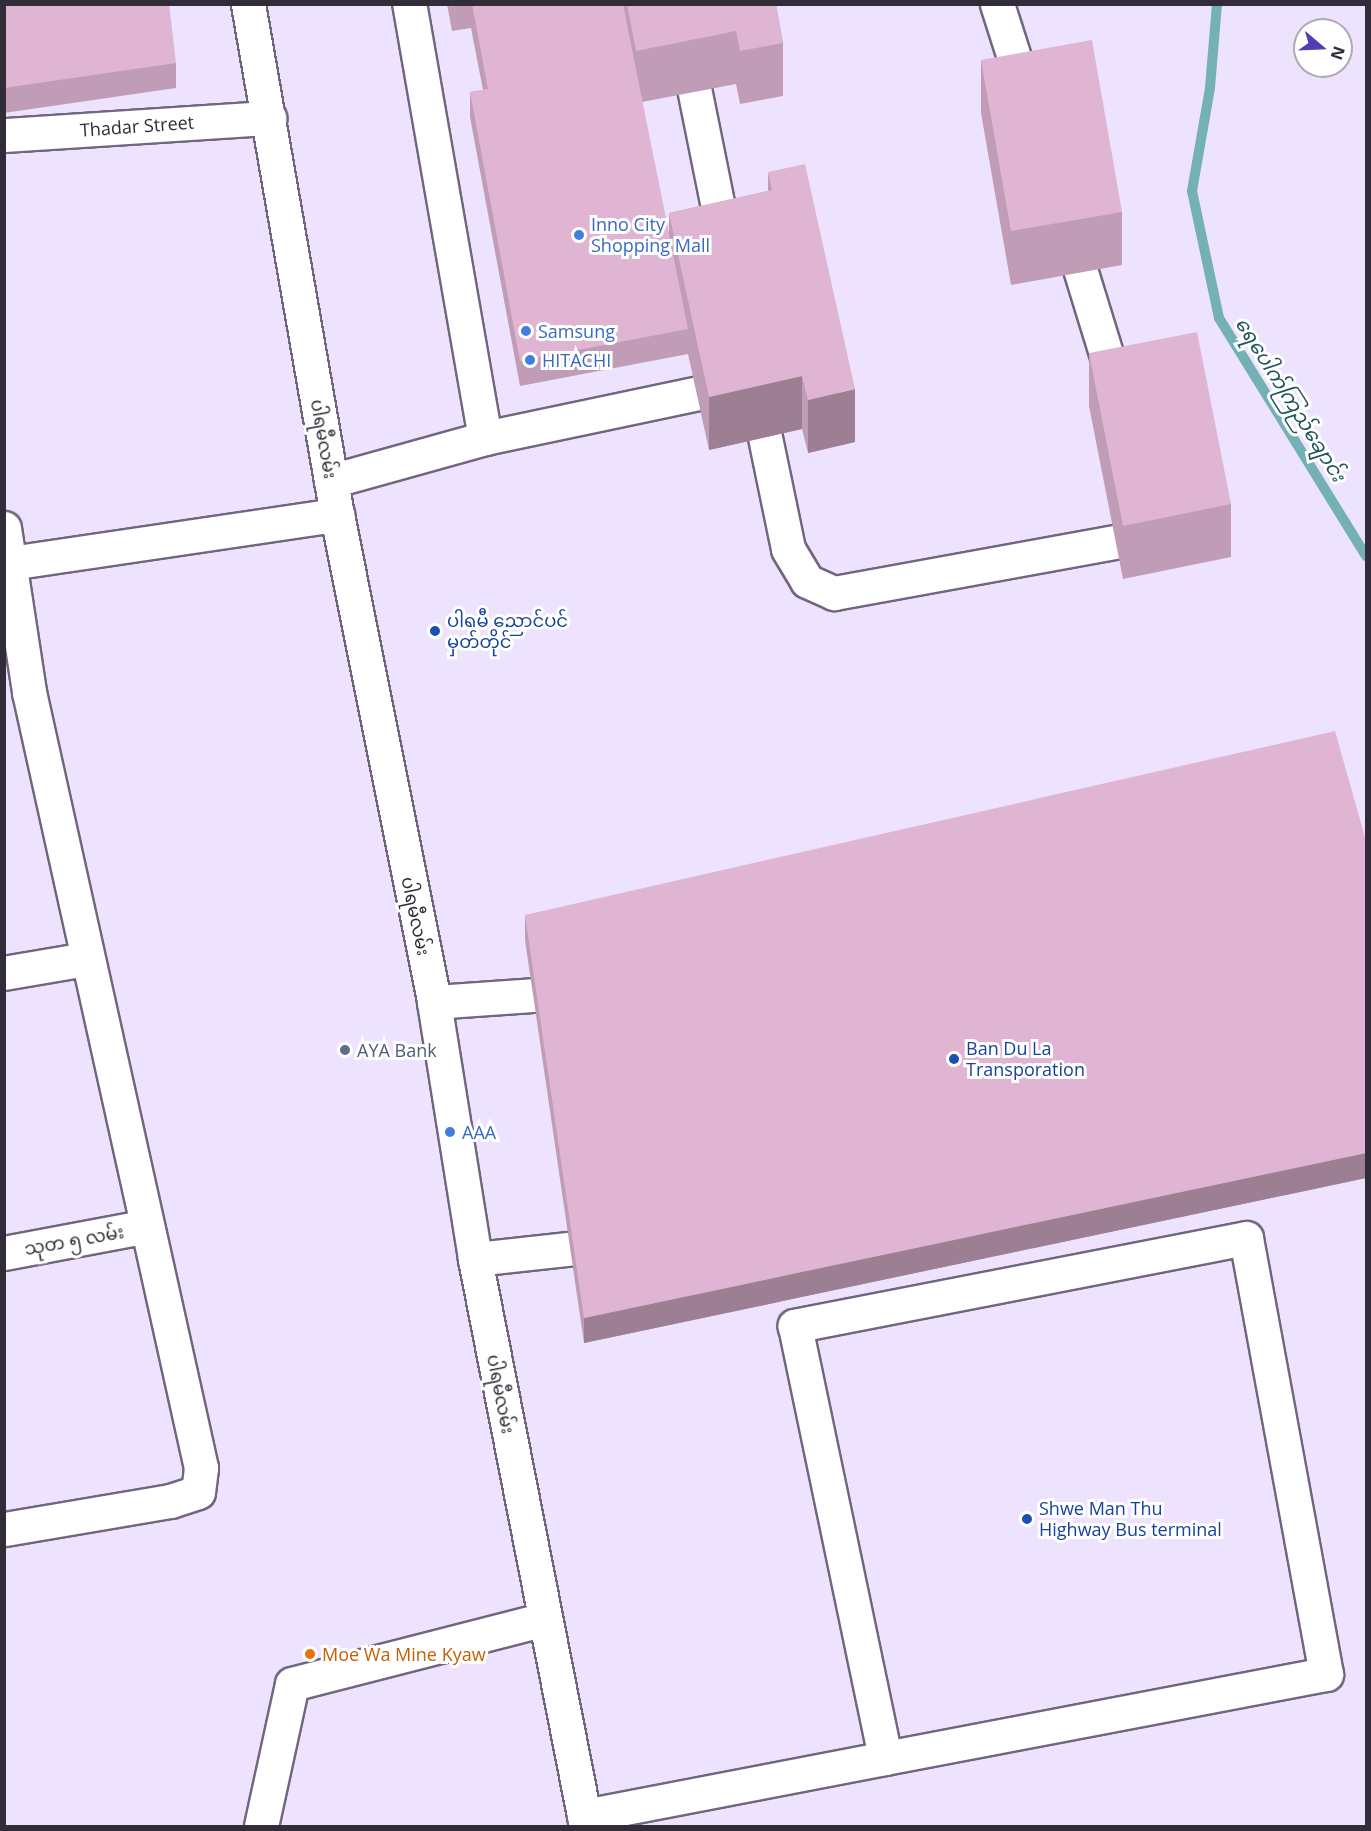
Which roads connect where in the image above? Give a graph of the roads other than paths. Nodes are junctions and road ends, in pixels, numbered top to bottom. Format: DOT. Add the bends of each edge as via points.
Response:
graph roads {
  1 [pos="248,4"];
  2 [pos="409,4"];
  3 [pos="677,4"];
  4 [pos="997,4"];
  5 [pos="269,118"];
  6 [pos="1036,128"];
  7 [pos="4,135"];
  8 [pos="1057,196"];
  9 [pos="732,279"];
  10 [pos="746,347"];
  11 [pos="753,382"];
  12 [pos="1127,421"];
  13 [pos="485,438"];
  14 [pos="331,481"];
  15 [pos="1152,500"];
  16 [pos="337,515"];
  17 [pos="4,528"];
  18 [pos="10,563"];
  19 [pos="17,694"];
  20 [pos="86,959"];
  21 [pos="4,973"];
  22 [pos="612,989"];
  23 [pos="434,1002"];
  24 [pos="143,1227"];
  25 [pos="640,1241"];
  26 [pos="4,1252"];
  27 [pos="475,1259"];
  28 [pos="4,1529"];
  29 [pos="545,1619"];
  30 [pos="885,1758"];
  31 [pos="585,1821"];
  32 [pos="261,1827"];
  1 -- 5 [label="street, ပါရမီလမ်း"];
  2 -- 13 [label="street"];
  3 -- 9 [label="street"];
  4 -- 6 [label="street"];
  5 -- 7 [label="street, Thadar Street"];
  5 -- 14 [label="street, ပါရမီလမ်း"];
  8 -- 12 [label="street"];
  10 -- 11 [label="street"];
  11 -- 13 [label="street"];
  11 -- 15 [label="street" via="788,549 807,582 834,593 1162,534"];
  13 -- 14 [label="street"];
  14 -- 16 [label="street, ပါရမီလမ်း"];
  16 -- 18 [label="street"];
  16 -- 23 [label="street, ပါရမီလမ်း"];
  17 -- 18 [label="street"];
  18 -- 19 [label="street"];
  19 -- 20 [label="street"];
  20 -- 21 [label="street"];
  20 -- 24 [label="street"];
  22 -- 23 [label="street"];
  23 -- 27 [label="street, ပါရမီလမ်း"];
  24 -- 26 [label="street, သုတ ၅ လမ်း"];
  24 -- 28 [label="street" via="201,1468 198,1492"];
  25 -- 27 [label="street"];
  27 -- 29 [label="street, ပါရမီလမ်း"];
  29 -- 31 [label="street, ပါရမီလမ်း"];
  29 -- 32 [label="street" via="292,1684"];
  30 -- 30 [label="street" via="1326,1674 1246,1238 795,1326"];
  30 -- 31 [label="street"];
}
